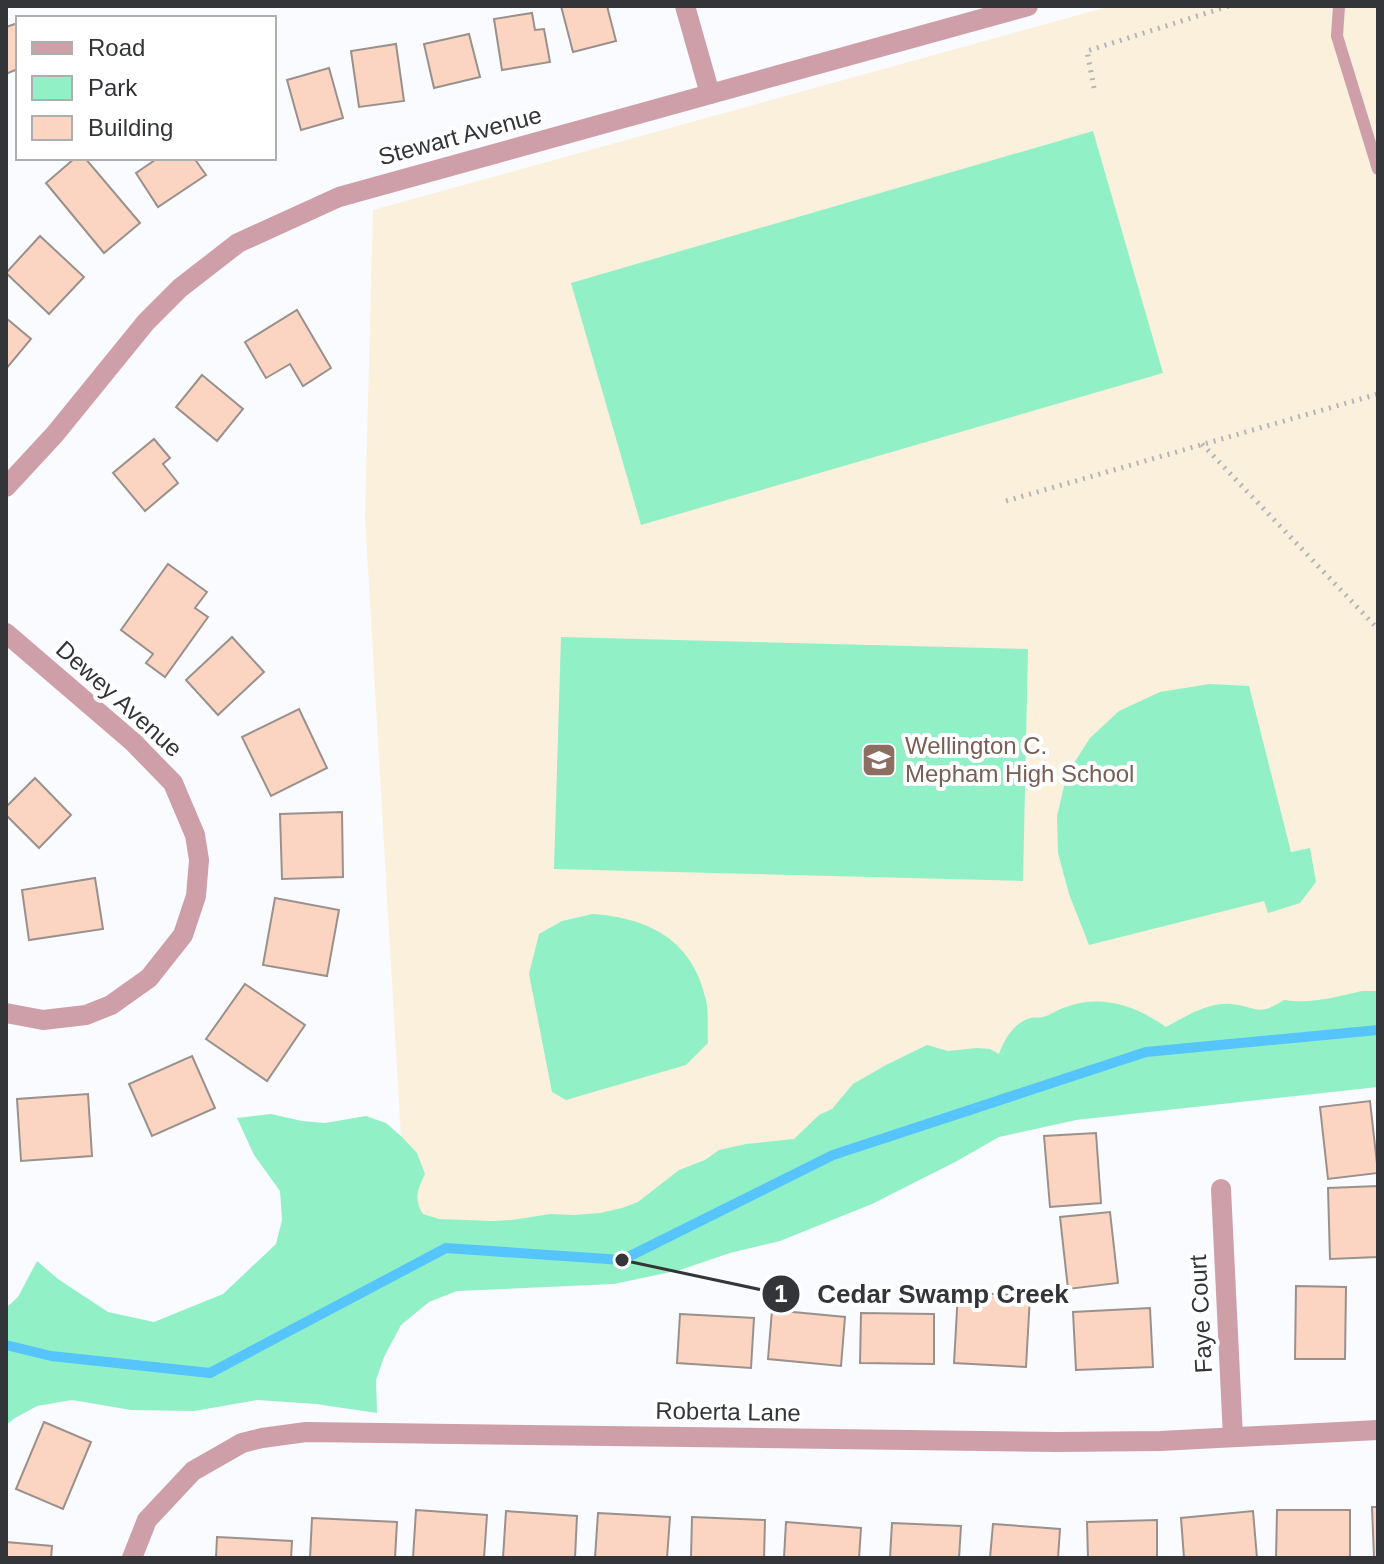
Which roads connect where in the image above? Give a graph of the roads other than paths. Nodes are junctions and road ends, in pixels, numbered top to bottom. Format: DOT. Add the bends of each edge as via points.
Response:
graph roads {
  1 [pos="685,6"];
  2 [pos="1028,6"];
  3 [pos="1339,6"];
  4 [pos="710,94"];
  5 [pos="1378,169"];
  6 [pos="6,487"];
  7 [pos="6,633"];
  8 [pos="6,1013"];
  9 [pos="1221,1189"];
  10 [pos="1378,1430"];
  11 [pos="1233,1437"];
  12 [pos="132,1558"];
  1 -- 4 [label="street"];
  2 -- 4 [label="street, Stewart Avenue"];
  3 -- 5 [label="lane" via="1337,36"];
  4 -- 6 [label="street, Stewart Avenue" via="339,197 238,243 146,322"];
  7 -- 8 [label="street, Dewey Avenue" via="173,783 195,835 199,860 196,896 183,935 149,978 111,1005 86,1015 43,1020"];
  9 -- 11 [label="street, Faye Court"];
  10 -- 11 [label="street, Roberta Lane"];
  11 -- 12 [label="street, Roberta Lane" via="1057,1442 306,1432 242,1443 193,1471 147,1520"];
}
